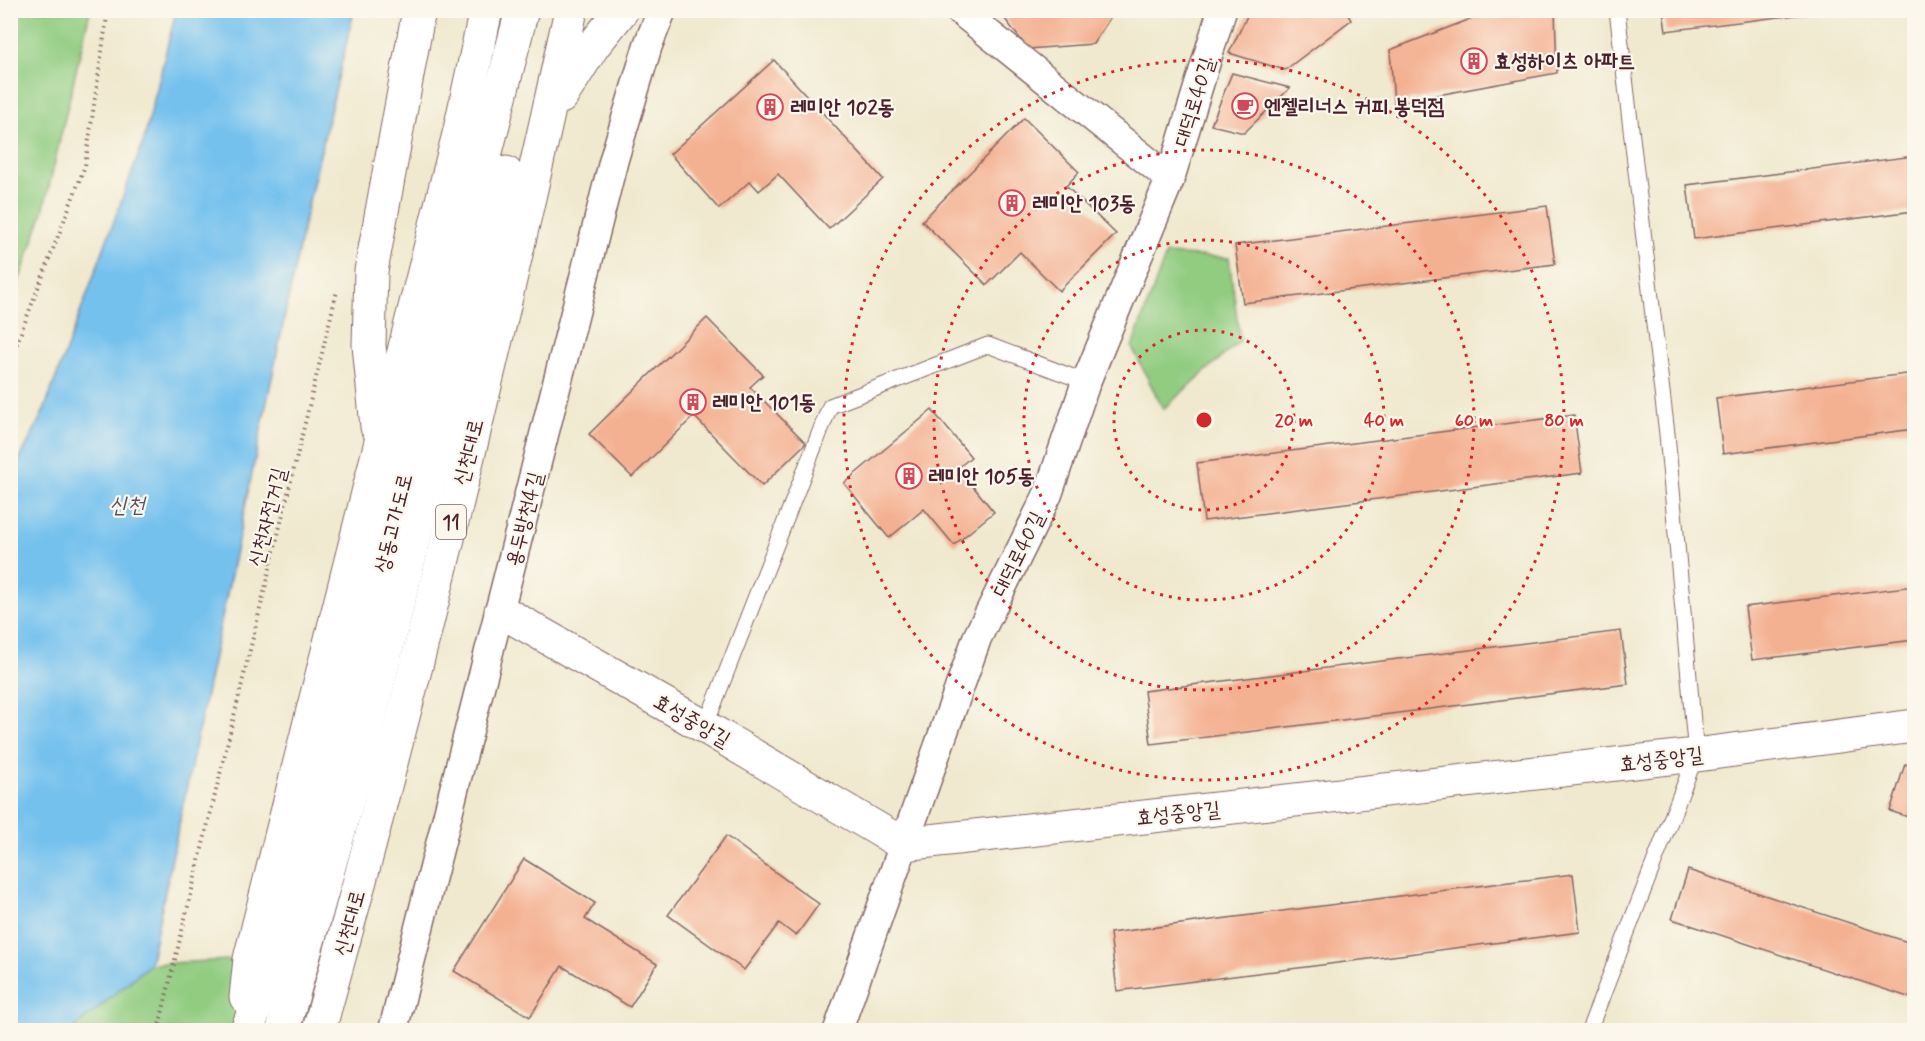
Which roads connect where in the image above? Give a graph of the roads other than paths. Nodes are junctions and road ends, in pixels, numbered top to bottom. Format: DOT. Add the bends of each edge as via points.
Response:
graph roads {
  1 [pos="419,10"];
  2 [pos="486,10"];
  3 [pos="522,10"];
  4 [pos="545,10"];
  5 [pos="571,10"];
  6 [pos="622,10"];
  7 [pos="662,10"];
  8 [pos="959,10"];
  9 [pos="1222,10"];
  10 [pos="1617,10"];
  11 [pos="547,119"];
  12 [pos="1170,179"];
  13 [pos="452,343"];
  14 [pos="1086,382"];
  15 [pos="380,448"];
  16 [pos="501,611"];
  17 [pos="1914,726"];
  18 [pos="705,727"];
  19 [pos="1696,756"];
  20 [pos="903,844"];
  21 [pos="242,1030"];
  22 [pos="247,1030"];
  23 [pos="283,1030"];
  24 [pos="319,1030"];
  25 [pos="393,1030"];
  26 [pos="838,1030"];
  27 [pos="1589,1030"];
  1 -- 15 [label="main road" via="371,271 369,345"];
  2 -- 15 [label="main road"];
  3 -- 13 [label="main road, 상동고가도로"];
  4 -- 13 [label="main road, 상동고가도로"];
  5 -- 11 [label="main road, 신천대로 / 11"];
  6 -- 11 [label="main road" via="593,46"];
  7 -- 16 [label="street, 용두방천4길" via="614,159"];
  8 -- 12 [label="street"];
  9 -- 12 [label="street, 대덕로40길"];
  10 -- 19 [label="lane" via="1667,434"];
  11 -- 24 [label="main road, 신천대로 / 11" via="355,902"];
  12 -- 14 [label="street, 대덕로40길"];
  13 -- 22 [label="main road, 상동고가도로" via="295,905"];
  13 -- 23 [label="main road, 상동고가도로" via="357,766"];
  14 -- 18 [label="lane" via="987,345 830,406"];
  14 -- 20 [label="street, 대덕로40길" via="1048,494 977,638"];
  15 -- 21 [label="main road" via="250,959"];
  16 -- 18 [label="main road, 효성중앙길"];
  16 -- 25 [label="street, 용두방천4길"];
  17 -- 19 [label="main road, 효성중앙길"];
  18 -- 20 [label="main road, 효성중앙길"];
  19 -- 20 [label="main road, 효성중앙길"];
  19 -- 27 [label="lane"];
  20 -- 26 [label="street, 대덕로40길"];
}
